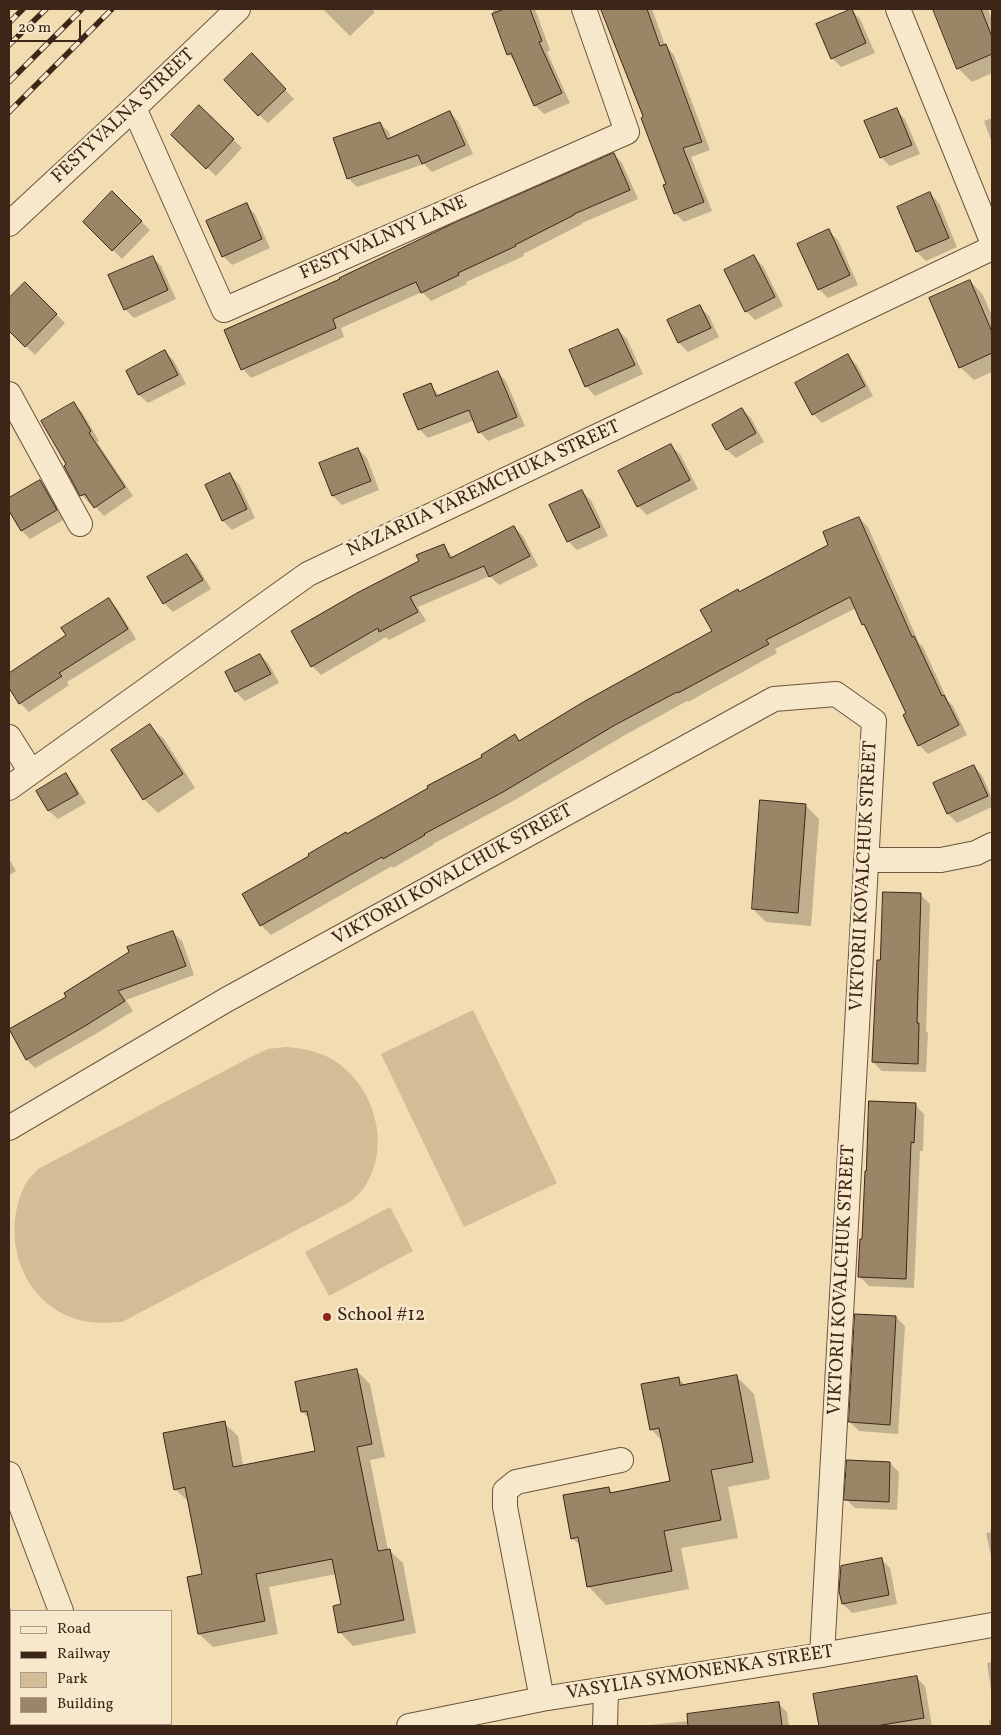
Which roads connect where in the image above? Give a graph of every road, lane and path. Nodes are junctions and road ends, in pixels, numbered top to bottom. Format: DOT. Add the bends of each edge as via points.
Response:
graph roads {
  1 [pos="238,9"];
  2 [pos="584,9"];
  3 [pos="898,9"];
  4 [pos="134,108"];
  5 [pos="9,224"];
  6 [pos="992,241"];
  7 [pos="992,248"];
  8 [pos="9,394"];
  9 [pos="80,524"];
  10 [pos="9,737"];
  11 [pos="31,772"];
  12 [pos="9,788"];
  13 [pos="992,846"];
  14 [pos="866,860"];
  15 [pos="9,1128"];
  16 [pos="621,1460"];
  17 [pos="9,1474"];
  18 [pos="61,1610"];
  19 [pos="992,1625"];
  20 [pos="822,1655"];
  21 [pos="606,1690"];
  22 [pos="542,1699"];
  23 [pos="409,1726"];
  24 [pos="604,1726"];
  1 -- 4 [label="street, FESTYVALNA STREET"];
  2 -- 4 [label="street, FESTYVALNYY LANE" via="627,132 224,310"];
  3 -- 6 [label="street"];
  4 -- 5 [label="street, FESTYVALNA STREET"];
  7 -- 11 [label="street, NAZARIIA YAREMCHUKA STREET" via="308,574"];
  8 -- 9 [label="street"];
  10 -- 11 [label="street"];
  11 -- 12 [label="street, NAZARIIA YAREMCHUKA STREET"];
  13 -- 14 [label="street" via="941,860"];
  14 -- 15 [label="street, VIKTORII KOVALCHUK STREET" via="874,721 836,694 774,699 235,995"];
  14 -- 20 [label="street, VIKTORII KOVALCHUK STREET"];
  16 -- 22 [label="street" via="516,1482 505,1491 505,1507"];
  17 -- 18 [label="street"];
  19 -- 20 [label="street, VASYLIA SYMONENKA STREET"];
  20 -- 21 [label="street, VASYLIA SYMONENKA STREET"];
  21 -- 22 [label="street, VASYLIA SYMONENKA STREET"];
  21 -- 24 [label="street"];
  22 -- 23 [label="street, VASYLIA SYMONENKA STREET"];
}
